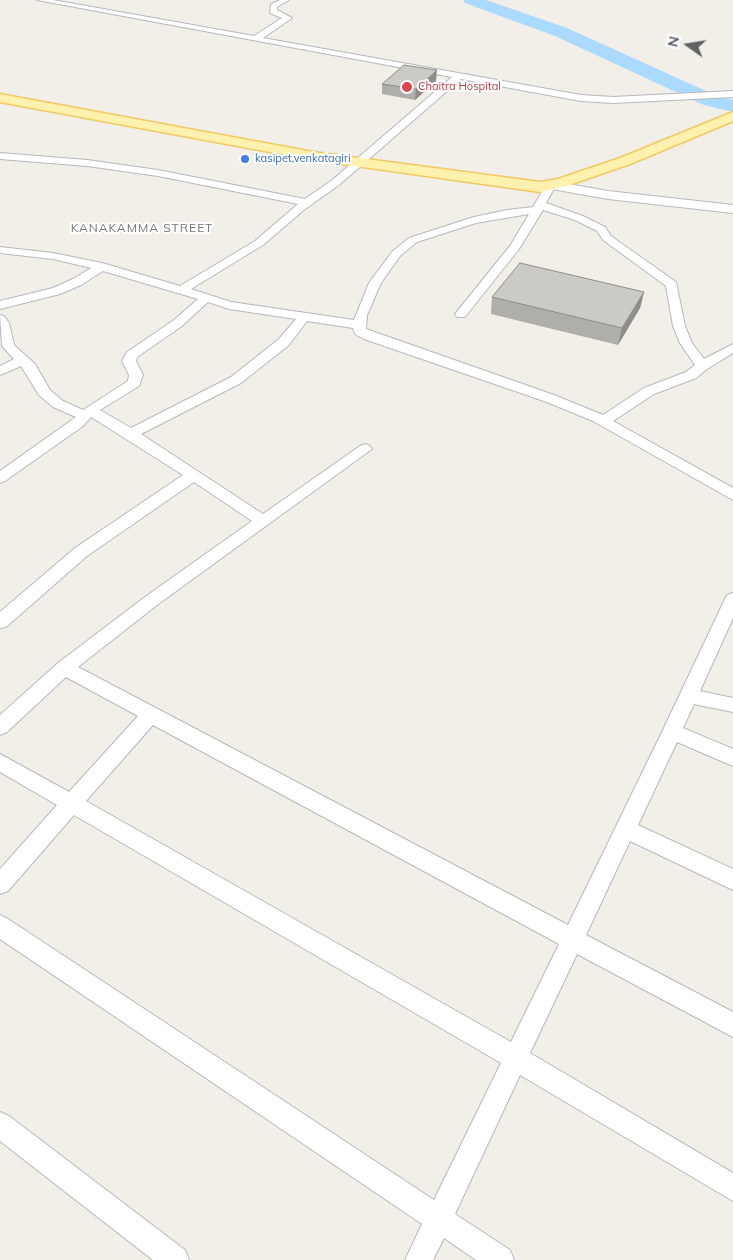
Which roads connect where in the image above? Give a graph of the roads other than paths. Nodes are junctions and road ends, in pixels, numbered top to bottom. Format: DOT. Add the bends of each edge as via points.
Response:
graph roads {
  1 [pos="42,0"];
  2 [pos="285,0"];
  3 [pos="120,4"];
  4 [pos="104,10"];
  5 [pos="257,38"];
  6 [pos="459,76"];
  7 [pos="733,94"];
  8 [pos="0,98"];
  9 [pos="733,116"];
  10 [pos="0,156"];
  11 [pos="359,162"];
  12 [pos="551,185"];
  13 [pos="307,203"];
  14 [pos="539,207"];
  15 [pos="733,209"];
  16 [pos="0,250"];
  17 [pos="102,266"];
  18 [pos="180,291"];
  19 [pos="206,298"];
  20 [pos="0,305"];
  21 [pos="461,314"];
  22 [pos="0,319"];
  23 [pos="309,319"];
  24 [pos="360,326"];
  25 [pos="733,348"];
  26 [pos="22,360"];
  27 [pos="702,366"];
  28 [pos="0,371"];
  29 [pos="87,413"];
  30 [pos="603,421"];
  31 [pos="130,434"];
  32 [pos="366,449"];
  33 [pos="193,475"];
  34 [pos="0,478"];
  35 [pos="733,494"];
  36 [pos="263,521"];
  37 [pos="733,599"];
  38 [pos="0,622"];
  39 [pos="64,668"];
  40 [pos="689,696"];
  41 [pos="733,705"];
  42 [pos="150,714"];
  43 [pos="0,728"];
  44 [pos="672,732"];
  45 [pos="733,758"];
  46 [pos="0,762"];
  47 [pos="72,802"];
  48 [pos="625,829"];
  49 [pos="733,880"];
  50 [pos="0,884"];
  51 [pos="0,926"];
  52 [pos="572,939"];
  53 [pos="733,1025"];
  54 [pos="515,1058"];
  55 [pos="0,1125"];
  56 [pos="733,1188"];
  57 [pos="439,1218"];
  58 [pos="175,1260"];
  59 [pos="419,1260"];
  60 [pos="500,1260"];
  1 -- 4 [label="street"];
  2 -- 5 [label="street" via="273,10 288,18"];
  3 -- 4 [label="street"];
  4 -- 5 [label="street"];
  5 -- 6 [label="street"];
  6 -- 7 [label="street" via="574,97 613,100"];
  6 -- 11 [label="street"];
  8 -- 11 [label="main road" via="280,151"];
  9 -- 12 [label="main road" via="625,161"];
  10 -- 13 [label="street" via="158,173"];
  11 -- 12 [label="main road" via="540,187"];
  11 -- 13 [label="street"];
  12 -- 14 [label="street"];
  12 -- 15 [label="main road"];
  13 -- 18 [label="street" via="260,243"];
  14 -- 21 [label="street" via="516,247"];
  14 -- 24 [label="street" via="474,220 413,240 396,254 375,283 361,314"];
  14 -- 27 [label="street" via="578,218 601,229 607,238 672,285 686,343"];
  16 -- 17 [label="street"];
  17 -- 18 [label="street"];
  17 -- 20 [label="street" via="56,292"];
  18 -- 19 [label="street"];
  19 -- 23 [label="street"];
  19 -- 29 [label="street" via="178,323 132,355 129,360 136,375 134,383"];
  22 -- 26 [label="street" via="8,346"];
  23 -- 24 [label="street"];
  23 -- 31 [label="street" via="236,380"];
  24 -- 30 [label="street" via="359,331 369,336 549,398"];
  25 -- 27 [label="street"];
  26 -- 28 [label="street"];
  26 -- 29 [label="street" via="30,367 44,392 58,404"];
  27 -- 30 [label="street" via="692,375 648,390"];
  29 -- 31 [label="street"];
  29 -- 34 [label="street"];
  30 -- 35 [label="street"];
  31 -- 33 [label="street"];
  32 -- 36 [label="street"];
  33 -- 36 [label="street"];
  33 -- 38 [label="street" via="81,552"];
  36 -- 39 [label="street"];
  37 -- 40 [label="street"];
  39 -- 42 [label="street"];
  39 -- 43 [label="street"];
  40 -- 41 [label="street"];
  40 -- 44 [label="street"];
  42 -- 47 [label="street"];
  42 -- 52 [label="street"];
  44 -- 45 [label="street"];
  44 -- 48 [label="street"];
  46 -- 47 [label="street"];
  47 -- 50 [label="street"];
  47 -- 54 [label="street"];
  48 -- 49 [label="street"];
  48 -- 52 [label="street"];
  51 -- 57 [label="street"];
  52 -- 53 [label="street"];
  52 -- 54 [label="street"];
  54 -- 56 [label="street"];
  54 -- 57 [label="street"];
  55 -- 58 [label="street"];
  57 -- 59 [label="street"];
  57 -- 60 [label="street"];
}
